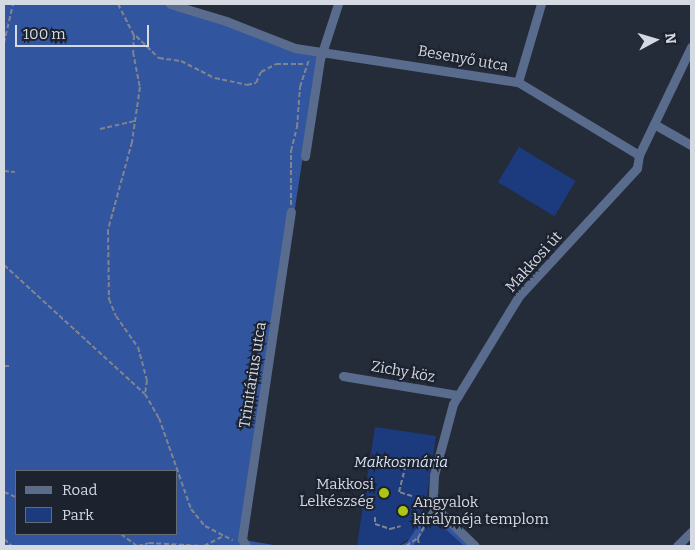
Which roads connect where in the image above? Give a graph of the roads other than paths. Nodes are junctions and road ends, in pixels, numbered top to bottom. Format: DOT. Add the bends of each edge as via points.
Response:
graph roads {
  1 [pos="170,4"];
  2 [pos="338,4"];
  3 [pos="541,4"];
  4 [pos="691,47"];
  5 [pos="320,50"];
  6 [pos="518,82"];
  7 [pos="654,124"];
  8 [pos="691,145"];
  9 [pos="639,155"];
  10 [pos="305,156"];
  11 [pos="291,212"];
  12 [pos="343,376"];
  13 [pos="458,395"];
  14 [pos="691,532"];
  15 [pos="245,544"];
  16 [pos="475,546"];
  17 [pos="677,546"];
  1 -- 5 [label="street, Besenyő utca" via="286,44"];
  2 -- 5 [label="street"];
  3 -- 6 [label="street"];
  4 -- 7 [label="street, Makkosi út"];
  5 -- 6 [label="street, Besenyő utca"];
  5 -- 10 [label="street"];
  6 -- 9 [label="street, Besenyő utca"];
  7 -- 8 [label="street"];
  7 -- 9 [label="street, Makkosi út"];
  9 -- 13 [label="street, Makkosi út" via="637,168 604,208 519,296"];
  11 -- 15 [label="street, Trinitárius utca"];
  12 -- 13 [label="street, Zichy köz"];
  13 -- 16 [label="street, Makkosi út" via="441,441 432,515 441,513"];
  14 -- 17 [label="street"];
}
